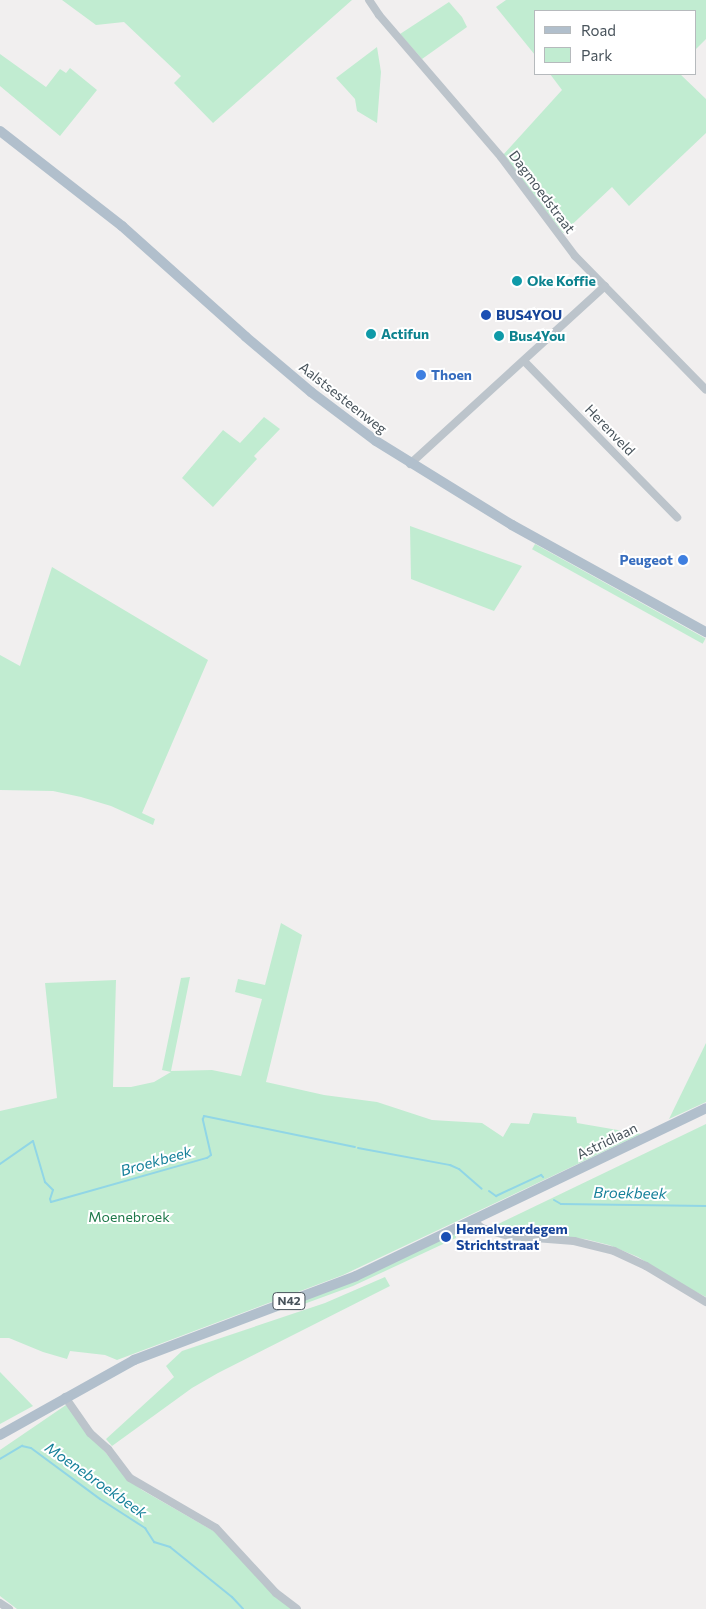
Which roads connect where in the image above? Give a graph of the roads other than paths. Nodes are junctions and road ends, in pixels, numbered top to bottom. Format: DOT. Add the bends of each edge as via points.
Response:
graph roads {
  1 [pos="369,0"];
  2 [pos="0,131"];
  3 [pos="605,286"];
  4 [pos="524,361"];
  5 [pos="706,390"];
  6 [pos="410,464"];
  7 [pos="677,517"];
  8 [pos="706,632"];
  9 [pos="706,1108"];
  10 [pos="472,1220"];
  11 [pos="706,1302"];
  12 [pos="61,1399"];
  13 [pos="0,1434"];
  14 [pos="0,1603"];
  15 [pos="9,1609"];
  16 [pos="297,1609"];
  1 -- 3 [label="street, Dagmoedstraat" via="501,157 575,256"];
  2 -- 6 [label="main road, Aalstsesteenweg" via="122,226 311,392"];
  3 -- 4 [label="street"];
  3 -- 5 [label="street, Dagmoedstraat"];
  4 -- 6 [label="street"];
  4 -- 7 [label="street, Herenveld"];
  6 -- 8 [label="main road, Aalstsesteenweg" via="512,525"];
  9 -- 10 [label="main road, Astridlaan / N42"];
  10 -- 11 [label="street" via="482,1228 509,1236 574,1241 609,1249 637,1261"];
  10 -- 12 [label="main road, N42" via="356,1276 134,1360"];
  12 -- 13 [label="main road, N42"];
  12 -- 16 [label="street" via="108,1449 130,1478 216,1528 276,1593"];
  14 -- 15 [label="street"];
}
